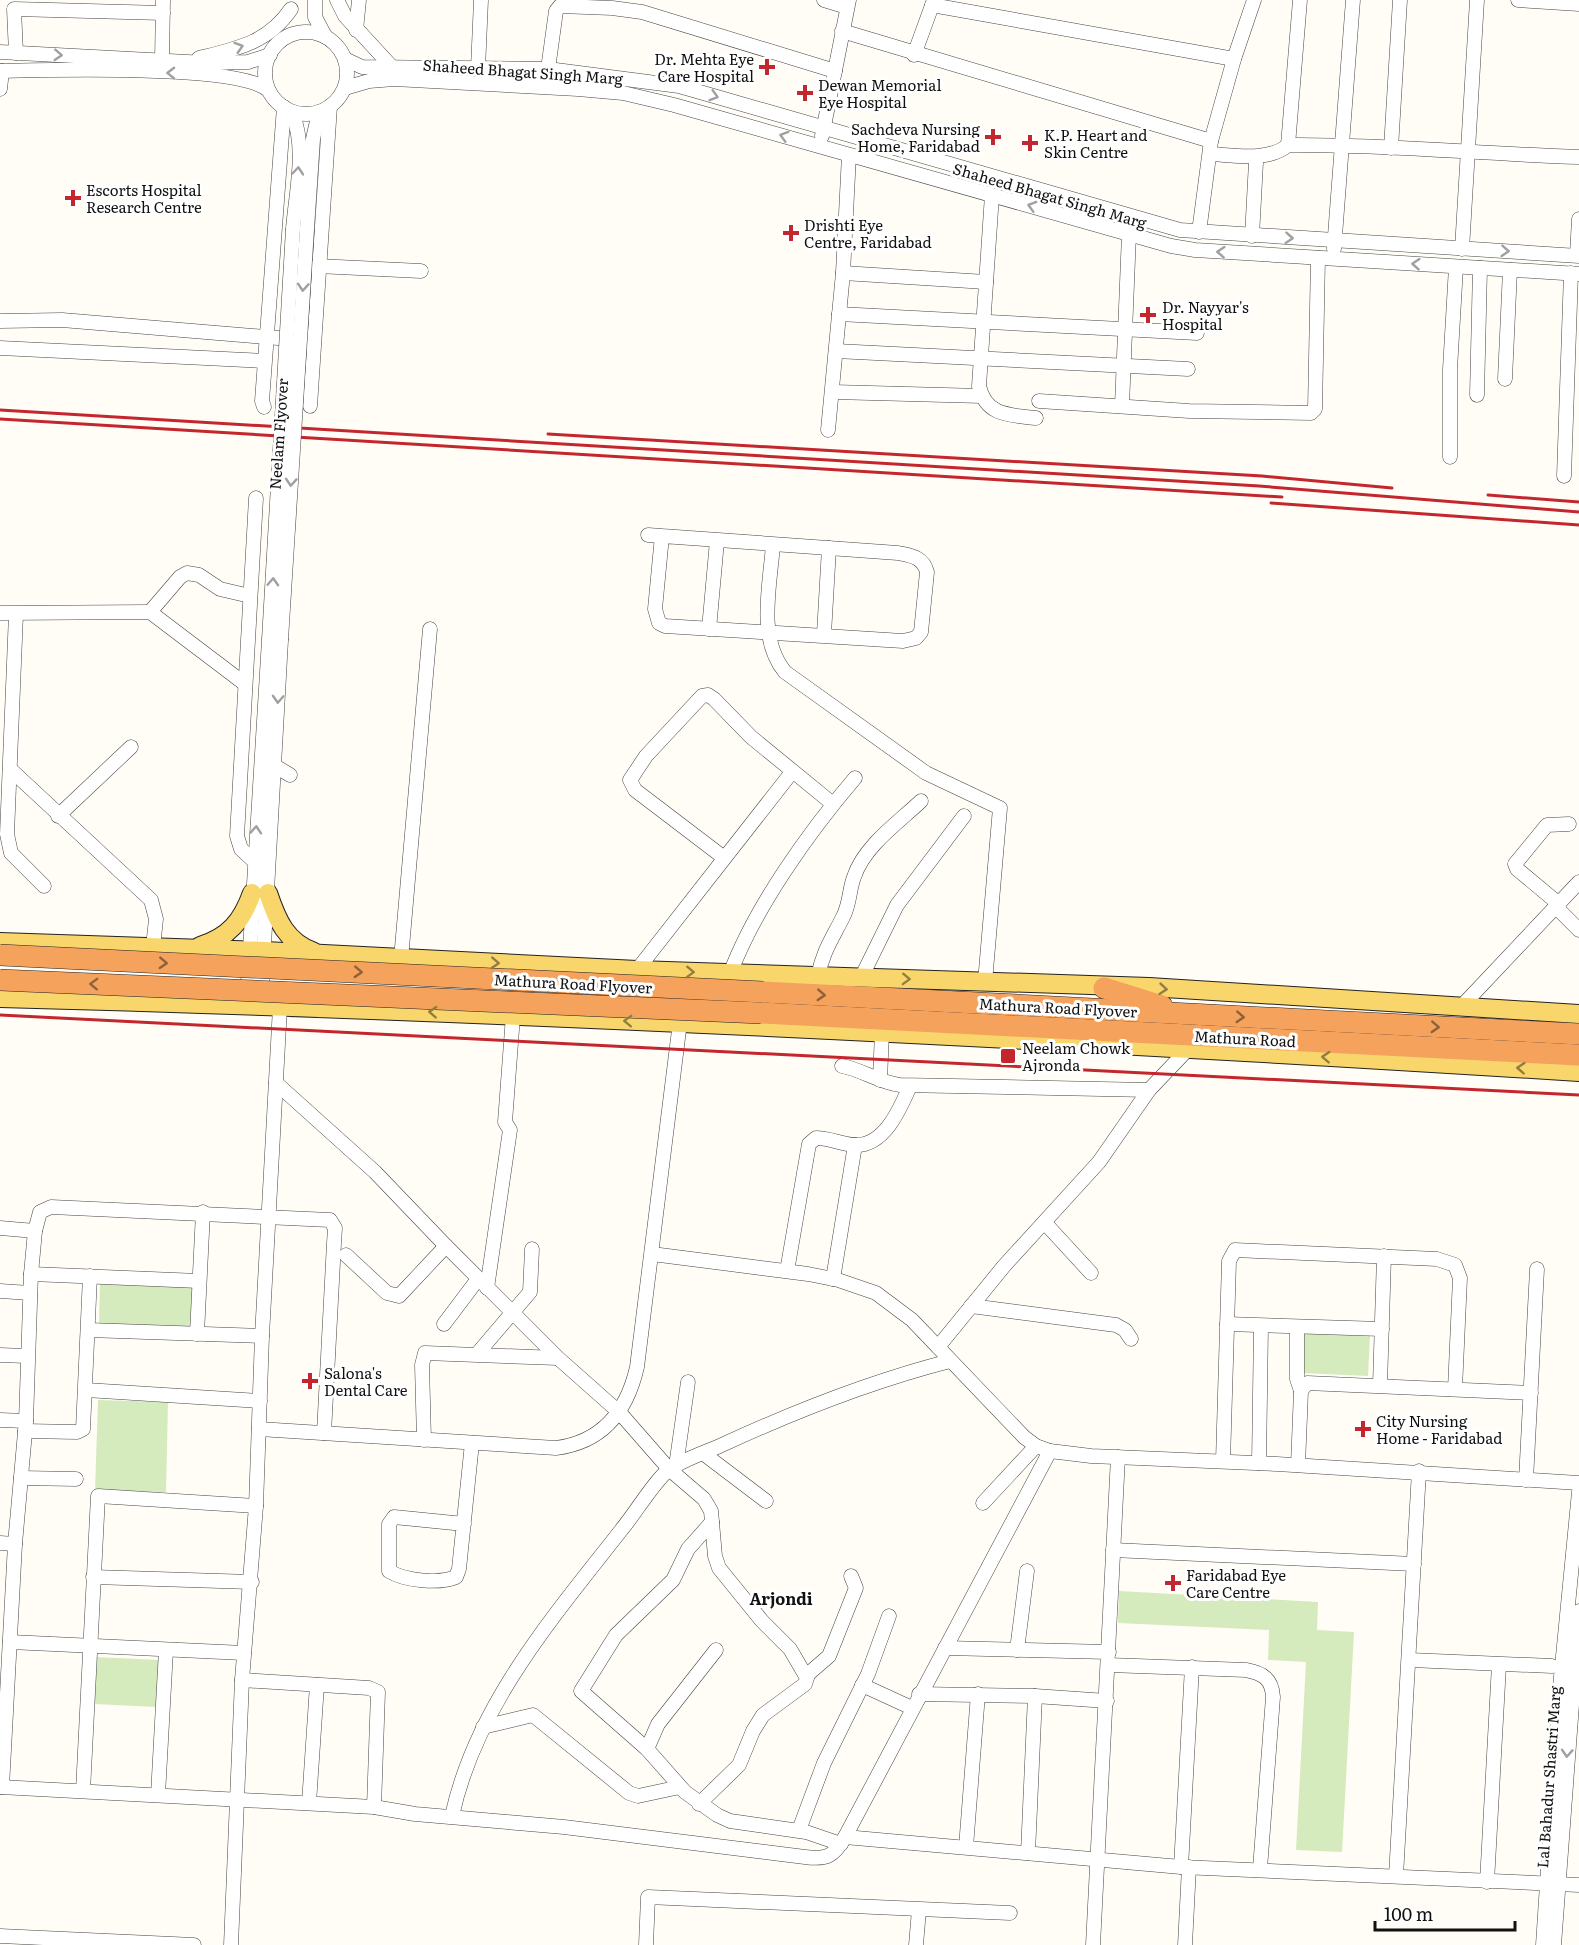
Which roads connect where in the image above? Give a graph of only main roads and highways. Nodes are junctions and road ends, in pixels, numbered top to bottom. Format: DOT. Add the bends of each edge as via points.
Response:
graph roads {
  1 [pos="0,942"];
  2 [pos="189,949"];
  3 [pos="208,949"];
  4 [pos="0,955"];
  5 [pos="326,955"];
  6 [pos="0,980"];
  7 [pos="1104,988"];
  8 [pos="0,998"];
  9 [pos="762,1002"];
  10 [pos="206,1003"];
  11 [pos="330,1008"];
  12 [pos="1146,1012"];
  13 [pos="1182,1014"];
  14 [pos="1579,1014"];
  15 [pos="912,1021"];
  16 [pos="816,1028"];
  17 [pos="1579,1034"];
  18 [pos="1363,1044"];
  19 [pos="1579,1055"];
  20 [pos="1462,1065"];
  21 [pos="1579,1072"];
  1 -- 2 [label="main road"];
  2 -- 3 [label="main road"];
  2 -- 5 [label="main road" via="213,942 232,930 260,893 286,935 303,948"];
  3 -- 5 [label="main road"];
  3 -- 10 [label="main road" via="217,958 219,971 218,984"];
  4 -- 9 [label="highway, Mathura Road Flyover, one-way, bridge"];
  5 -- 7 [label="main road, one-way"];
  5 -- 11 [label="main road" via="319,981 322,1002"];
  9 -- 6 [label="highway, Mathura Road Flyover, one-way, bridge"];
  7 -- 13 [label="highway"];
  7 -- 14 [label="main road, one-way" via="1149,987"];
  8 -- 10 [label="main road"];
  9 -- 12 [label="highway, Mathura Road Flyover, one-way"];
  9 -- 15 [label="highway, Mathura Road Flyover"];
  10 -- 11 [label="main road"];
  16 -- 11 [label="main road, one-way"];
  12 -- 13 [label="highway, Mathura Road"];
  13 -- 17 [label="highway, Mathura Road, one-way"];
  15 -- 16 [label="highway"];
  15 -- 18 [label="highway, Mathura Road"];
  20 -- 16 [label="main road, one-way"];
  18 -- 19 [label="highway, Mathura Road"];
  18 -- 20 [label="highway"];
  21 -- 20 [label="main road, one-way"];
}
